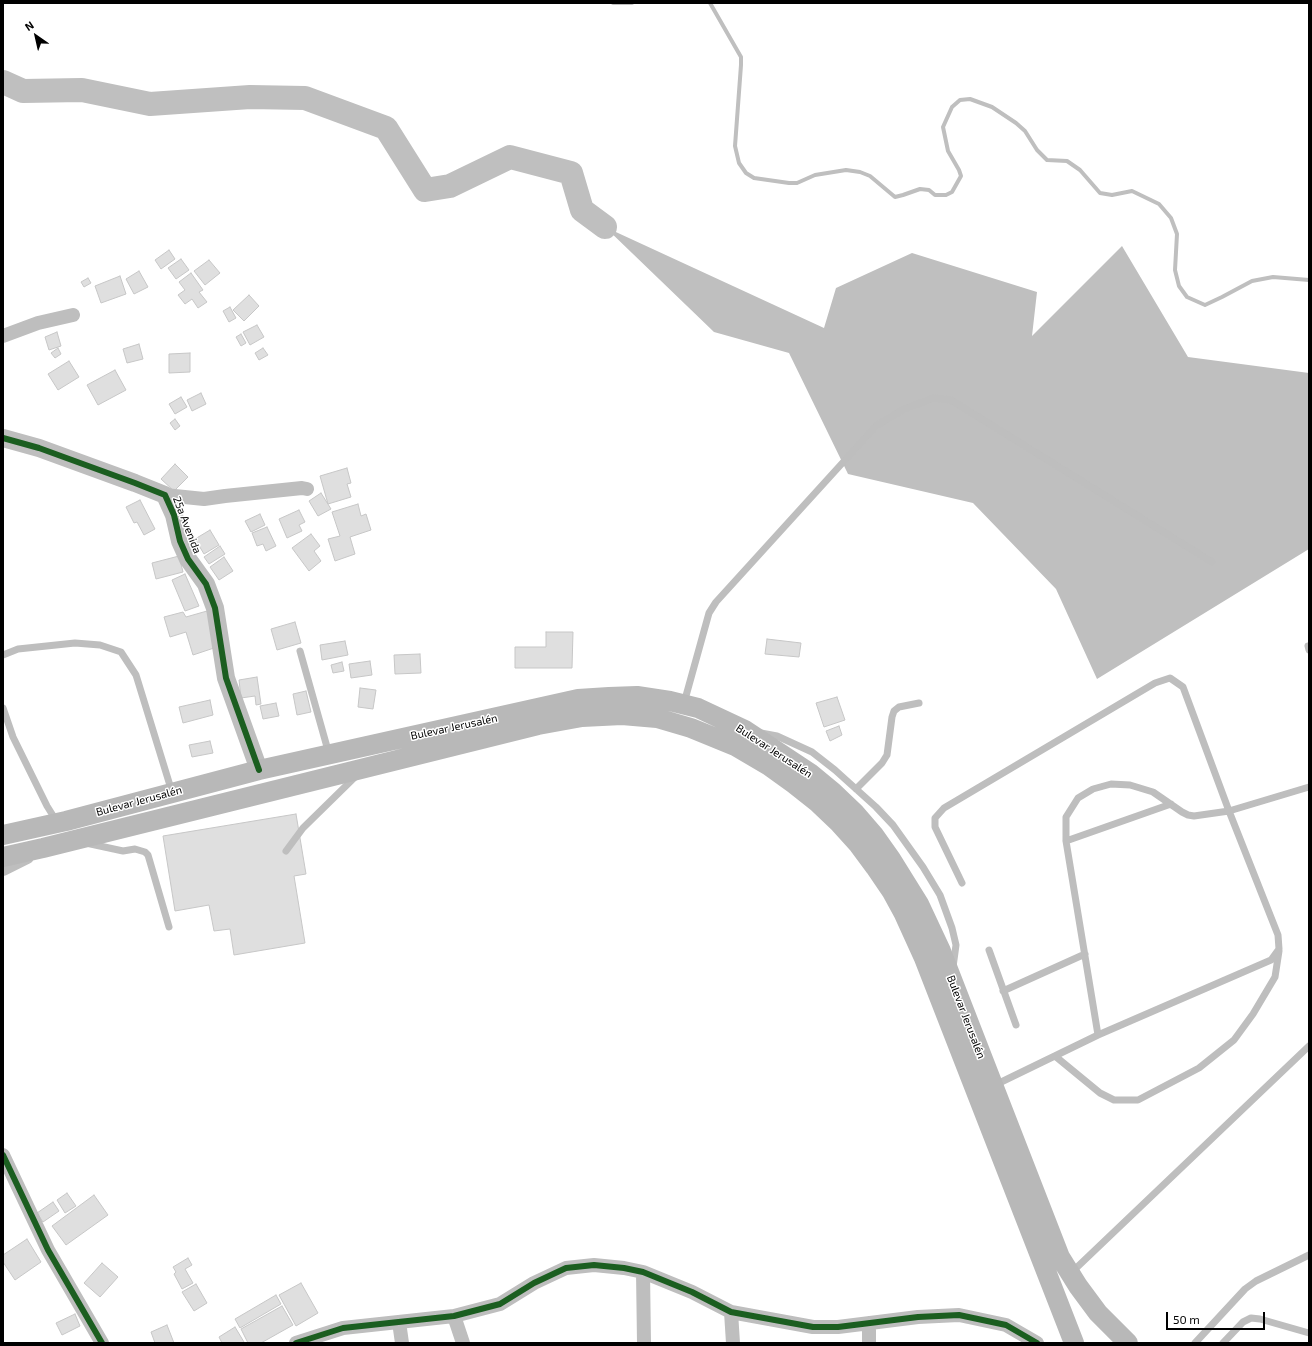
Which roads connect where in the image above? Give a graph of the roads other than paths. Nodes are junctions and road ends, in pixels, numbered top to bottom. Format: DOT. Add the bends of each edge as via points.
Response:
graph roads {
  1 [pos="73,315"];
  2 [pos="3,336"];
  3 [pos="3,438"];
  4 [pos="307,489"];
  5 [pos="165,496"];
  6 [pos="1212,562"];
  7 [pos="300,651"];
  8 [pos="3,655"];
  9 [pos="919,703"];
  10 [pos="3,708"];
  11 [pos="680,714"];
  12 [pos="745,730"];
  13 [pos="329,754"];
  14 [pos="364,768"];
  15 [pos="259,770"];
  16 [pos="1309,787"];
  17 [pos="856,789"];
  18 [pos="172,792"];
  19 [pos="1171,804"];
  20 [pos="1229,811"];
  21 [pos="58,822"];
  22 [pos="3,835"];
  23 [pos="74,841"];
  24 [pos="1066,841"];
  25 [pos="43,848"];
  26 [pos="286,851"];
  27 [pos="3,857"];
  28 [pos="3,870"];
  29 [pos="962,883"];
  30 [pos="169,927"];
  31 [pos="1280,949"];
  32 [pos="989,950"];
  33 [pos="1085,954"];
  34 [pos="952,979"];
  35 [pos="1003,990"];
  36 [pos="1016,1025"];
  37 [pos="1098,1035"];
  38 [pos="1309,1046"];
  39 [pos="1055,1056"];
  40 [pos="993,1086"];
  41 [pos="3,1156"];
  42 [pos="1309,1255"];
  43 [pos="643,1272"];
  44 [pos="1070,1274"];
  45 [pos="731,1312"];
  46 [pos="454,1316"];
  47 [pos="399,1322"];
  48 [pos="870,1323"];
  49 [pos="1309,1333"];
  50 [pos="102,1343"];
  51 [pos="296,1343"];
  52 [pos="402,1343"];
  53 [pos="463,1343"];
  54 [pos="644,1343"];
  55 [pos="733,1343"];
  56 [pos="869,1343"];
  57 [pos="1037,1343"];
  58 [pos="1074,1343"];
  59 [pos="1128,1343"];
  60 [pos="1195,1343"];
  61 [pos="1223,1343"];
  1 -- 2 [label="street" via="38,323"];
  3 -- 5 [label="street, 25a Avenida" via="39,448"];
  4 -- 5 [label="street" via="204,499"];
  5 -- 15 [label="street, 25a Avenida" via="174,515 180,541 206,584 215,608 226,678"];
  6 -- 11 [label="lane" via="951,400 934,398 904,409 876,426 716,602 709,613"];
  7 -- 13 [label="lane"];
  8 -- 18 [label="lane" via="18,649 75,643 100,645 121,652 136,675"];
  9 -- 17 [label="lane" via="898,707 894,711 887,755"];
  10 -- 21 [label="lane" via="31,775"];
  11 -- 12 [label="main road, Bulevar Jerusalén" via="698,708"];
  11 -- 13 [label="main road, Bulevar Jerusalén" via="670,701 638,696 578,700"];
  11 -- 14 [label="main road, Bulevar Jerusalén" via="657,718 622,715 582,717 538,725"];
  11 -- 58 [label="main road, Bulevar Jerusalén" via="769,766 818,803 858,844 892,892 924,958"];
  12 -- 17 [label="lane" via="777,736 812,752"];
  12 -- 34 [label="main road, Bulevar Jerusalén" via="833,792 874,835 919,904"];
  13 -- 15 [label="main road, Bulevar Jerusalén"];
  14 -- 23 [label="main road, Bulevar Jerusalén"];
  14 -- 26 [label="lane" via="303,828"];
  15 -- 18 [label="main road, Bulevar Jerusalén"];
  16 -- 20 [label="lane"];
  17 -- 34 [label="lane" via="897,831 940,895 956,945"];
  18 -- 21 [label="main road, Bulevar Jerusalén"];
  19 -- 20 [label="lane" via="1188,816"];
  19 -- 24 [label="lane"];
  19 -- 24 [label="lane" via="1153,792 1130,785 1111,784 1093,789 1078,798 1066,817"];
  20 -- 29 [label="lane" via="1183,687 1170,678 1155,682 944,808 935,818 935,828"];
  20 -- 31 [label="lane" via="1278,936"];
  21 -- 22 [label="main road, Bulevar Jerusalén"];
  23 -- 25 [label="main road, Bulevar Jerusalén"];
  23 -- 30 [label="lane" via="122,851 135,849 145,852"];
  24 -- 33 [label="lane"];
  25 -- 27 [label="main road, Bulevar Jerusalén"];
  25 -- 28 [label="street"];
  31 -- 37 [label="lane" via="1271,960"];
  31 -- 39 [label="lane" via="1275,977 1234,1040 1199,1068 1138,1100 1114,1100 1100,1093"];
  32 -- 35 [label="lane"];
  33 -- 35 [label="lane"];
  33 -- 37 [label="lane"];
  34 -- 40 [label="main road, Bulevar Jerusalén"];
  35 -- 36 [label="lane"];
  37 -- 39 [label="lane"];
  38 -- 44 [label="lane"];
  39 -- 40 [label="lane"];
  40 -- 44 [label="main road, Bulevar Jerusalén" via="1060,1257"];
  41 -- 50 [label="street" via="48,1250"];
  42 -- 60 [label="lane" via="1245,1289"];
  43 -- 45 [label="street" via="692,1292"];
  43 -- 46 [label="street" via="594,1265 566,1268 534,1283 500,1304"];
  43 -- 54 [label="street"];
  44 -- 59 [label="main road, Bulevar Jerusalén" via="1098,1313"];
  45 -- 48 [label="street" via="813,1327"];
  45 -- 55 [label="street"];
  46 -- 47 [label="street"];
  46 -- 53 [label="street"];
  47 -- 51 [label="street" via="343,1328"];
  47 -- 52 [label="street"];
  48 -- 56 [label="street"];
  48 -- 57 [label="street" via="959,1315 1006,1325"];
  49 -- 61 [label="lane" via="1251,1318 1243,1322"];
}
